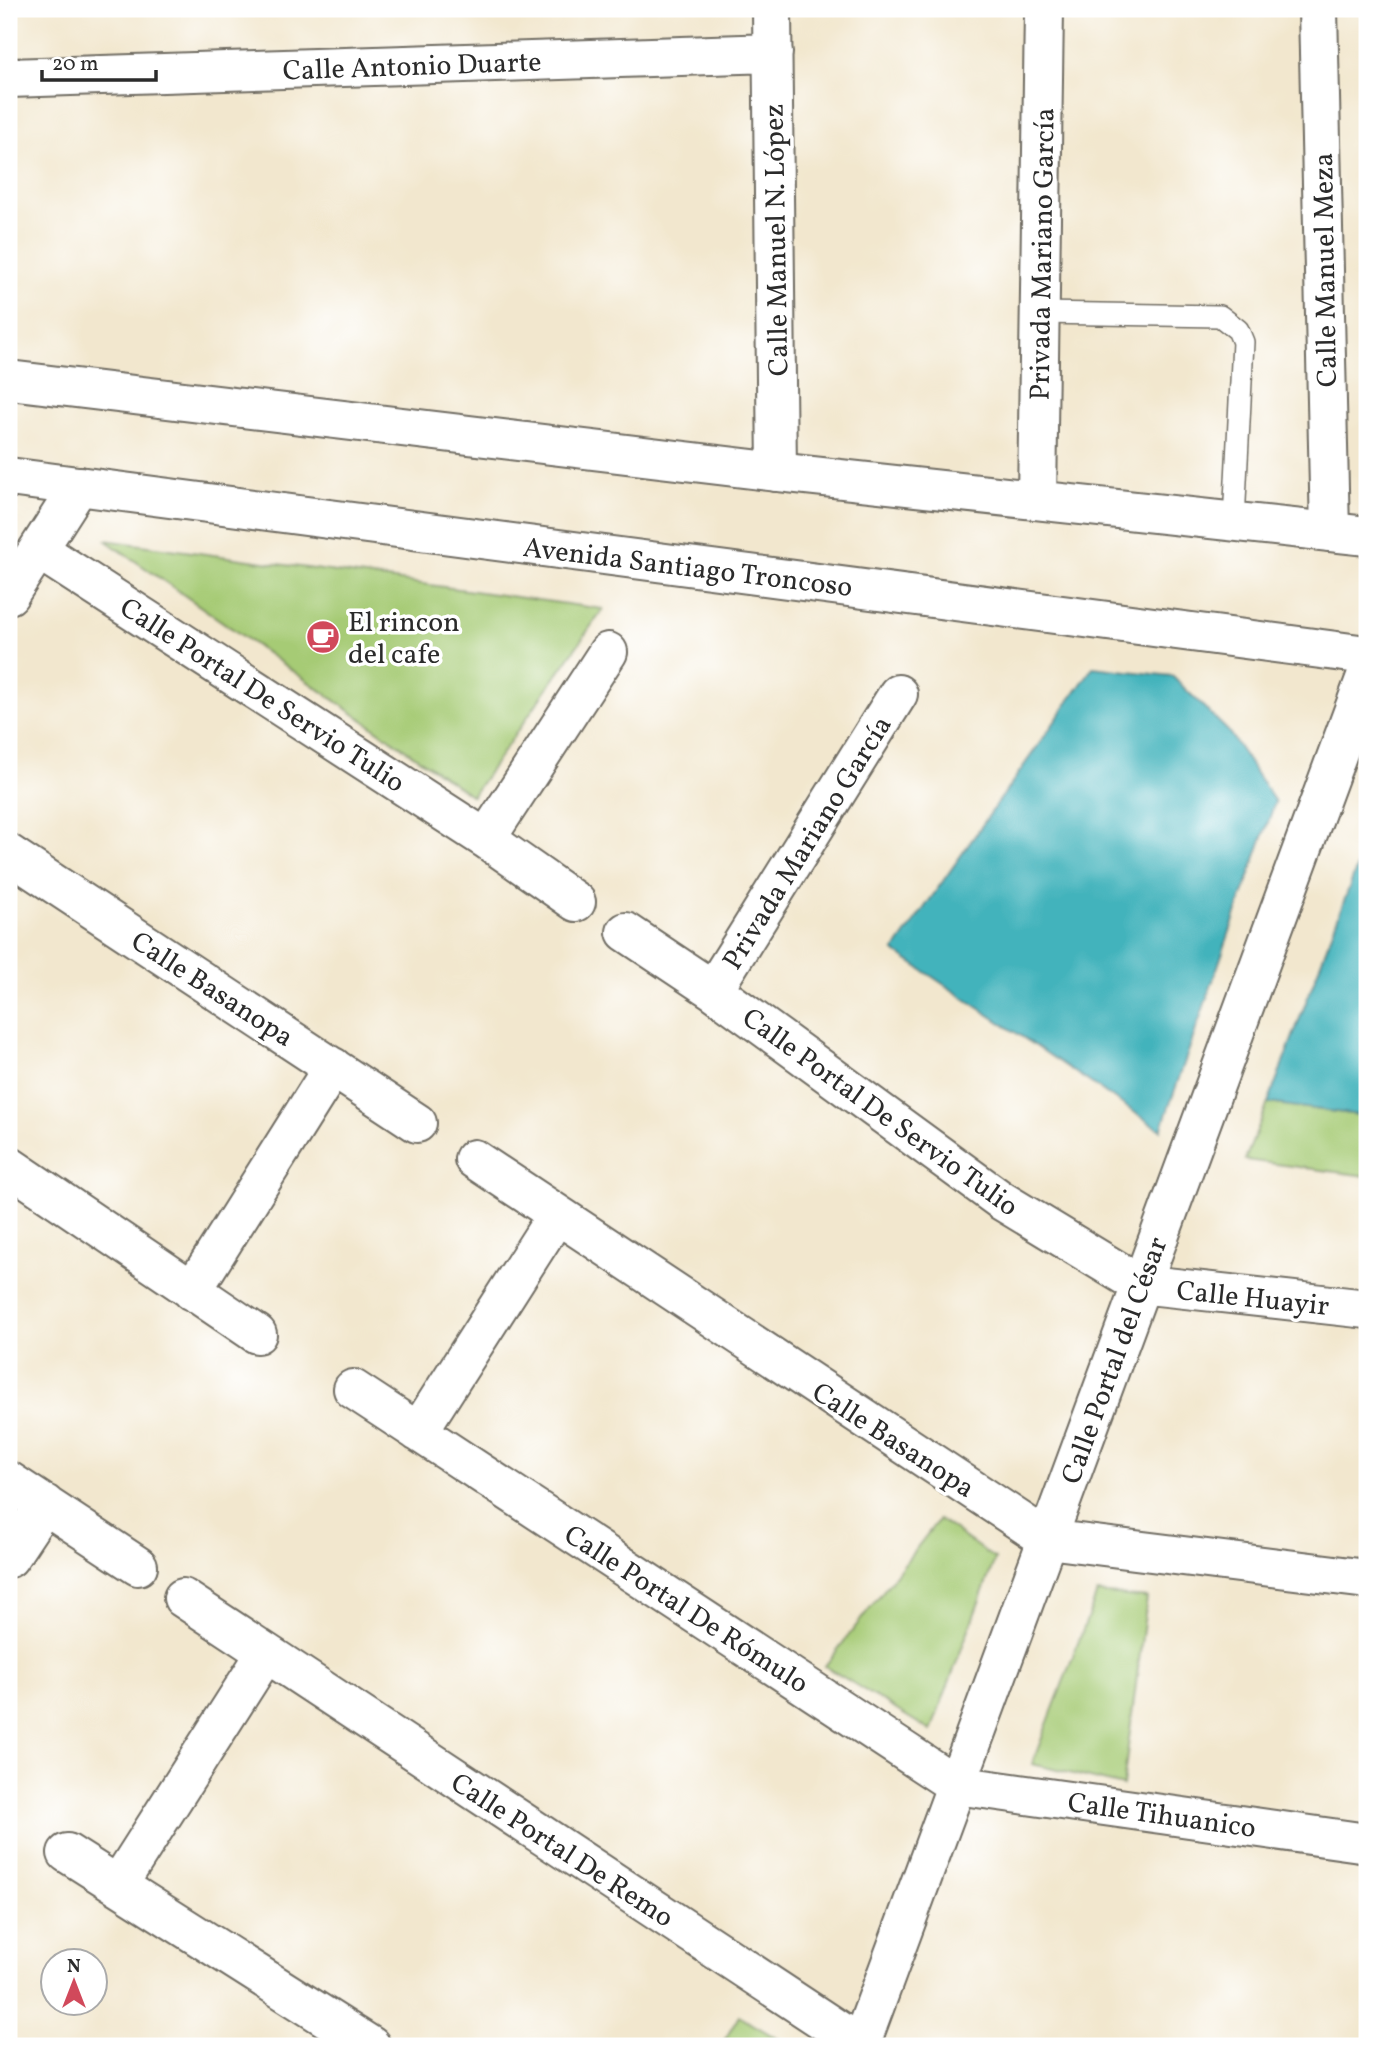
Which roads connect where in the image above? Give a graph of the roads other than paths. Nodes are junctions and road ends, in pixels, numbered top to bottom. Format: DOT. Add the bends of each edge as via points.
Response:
graph roads {
  1 [pos="772,9"];
  2 [pos="1044,9"];
  3 [pos="1318,9"];
  4 [pos="773,52"];
  5 [pos="9,78"];
  6 [pos="1041,313"];
  7 [pos="9,380"];
  8 [pos="777,472"];
  9 [pos="9,477"];
  10 [pos="79,486"];
  11 [pos="1037,500"];
  12 [pos="1234,522"];
  13 [pos="1330,532"];
  14 [pos="1367,536"];
  15 [pos="39,550"];
  16 [pos="9,595"];
  17 [pos="608,652"];
  18 [pos="1367,655"];
  19 [pos="1367,674"];
  20 [pos="898,694"];
  21 [pos="486,839"];
  22 [pos="9,854"];
  23 [pos="576,902"];
  24 [pos="626,932"];
  25 [pos="713,990"];
  26 [pos="333,1067"];
  27 [pos="417,1123"];
  28 [pos="474,1159"];
  29 [pos="9,1166"];
  30 [pos="556,1216"];
  31 [pos="1139,1284"];
  32 [pos="192,1291"];
  33 [pos="1367,1309"];
  34 [pos="257,1334"];
  35 [pos="353,1389"];
  36 [pos="418,1432"];
  37 [pos="9,1481"];
  38 [pos="45,1504"];
  39 [pos="1048,1539"];
  40 [pos="9,1558"];
  41 [pos="138,1566"];
  42 [pos="1367,1579"];
  43 [pos="183,1598"];
  44 [pos="265,1653"];
  45 [pos="956,1784"];
  46 [pos="1367,1843"];
  47 [pos="67,1853"];
  48 [pos="118,1885"];
  49 [pos="371,2046"];
  50 [pos="861,2046"];
  1 -- 4 [label="street, Calle Manuel N. López"];
  2 -- 6 [label="street, Privada Mariano García"];
  3 -- 13 [label="street, Calle Manuel Meza"];
  4 -- 5 [label="street, Calle Antonio Duarte"];
  4 -- 8 [label="street, Calle Manuel N. López"];
  6 -- 11 [label="street, Privada Mariano García"];
  6 -- 12 [label="lane" via="1220,316 1232,322 1243,342"];
  7 -- 8 [label="street"];
  8 -- 11 [label="street"];
  9 -- 10 [label="street, Avenida Santiago Troncoso"];
  10 -- 15 [label="street"];
  10 -- 18 [label="street, Avenida Santiago Troncoso"];
  11 -- 12 [label="street"];
  12 -- 13 [label="street"];
  13 -- 14 [label="street"];
  15 -- 16 [label="street"];
  15 -- 21 [label="street, Calle Portal De Servio Tulio"];
  17 -- 21 [label="street"];
  19 -- 31 [label="street, Calle Portal del César"];
  20 -- 25 [label="street, Privada Mariano García"];
  21 -- 23 [label="street, Calle Portal De Servio Tulio"];
  22 -- 26 [label="street, Calle Basanopa"];
  24 -- 25 [label="street, Calle Portal De Servio Tulio"];
  25 -- 31 [label="street, Calle Portal De Servio Tulio" via="1002,1201"];
  26 -- 27 [label="street, Calle Basanopa"];
  26 -- 32 [label="street"];
  28 -- 30 [label="street, Calle Basanopa"];
  29 -- 32 [label="street"];
  30 -- 36 [label="street"];
  30 -- 39 [label="street, Calle Basanopa"];
  31 -- 33 [label="street, Calle Huayir"];
  31 -- 39 [label="street, Calle Portal del César"];
  32 -- 34 [label="street"];
  35 -- 36 [label="street, Calle Portal De Rómulo"];
  36 -- 45 [label="street, Calle Portal De Rómulo"];
  37 -- 38 [label="street"];
  38 -- 40 [label="street"];
  38 -- 41 [label="street"];
  39 -- 42 [label="street, Calle Basanopa"];
  39 -- 45 [label="street, Calle Portal del César"];
  43 -- 44 [label="street, Calle Portal De Remo"];
  44 -- 48 [label="street"];
  44 -- 50 [label="street, Calle Portal De Remo"];
  45 -- 46 [label="street, Calle Tihuanico"];
  45 -- 50 [label="street, Calle Portal del César"];
  47 -- 48 [label="street"];
  48 -- 49 [label="street"];
}
